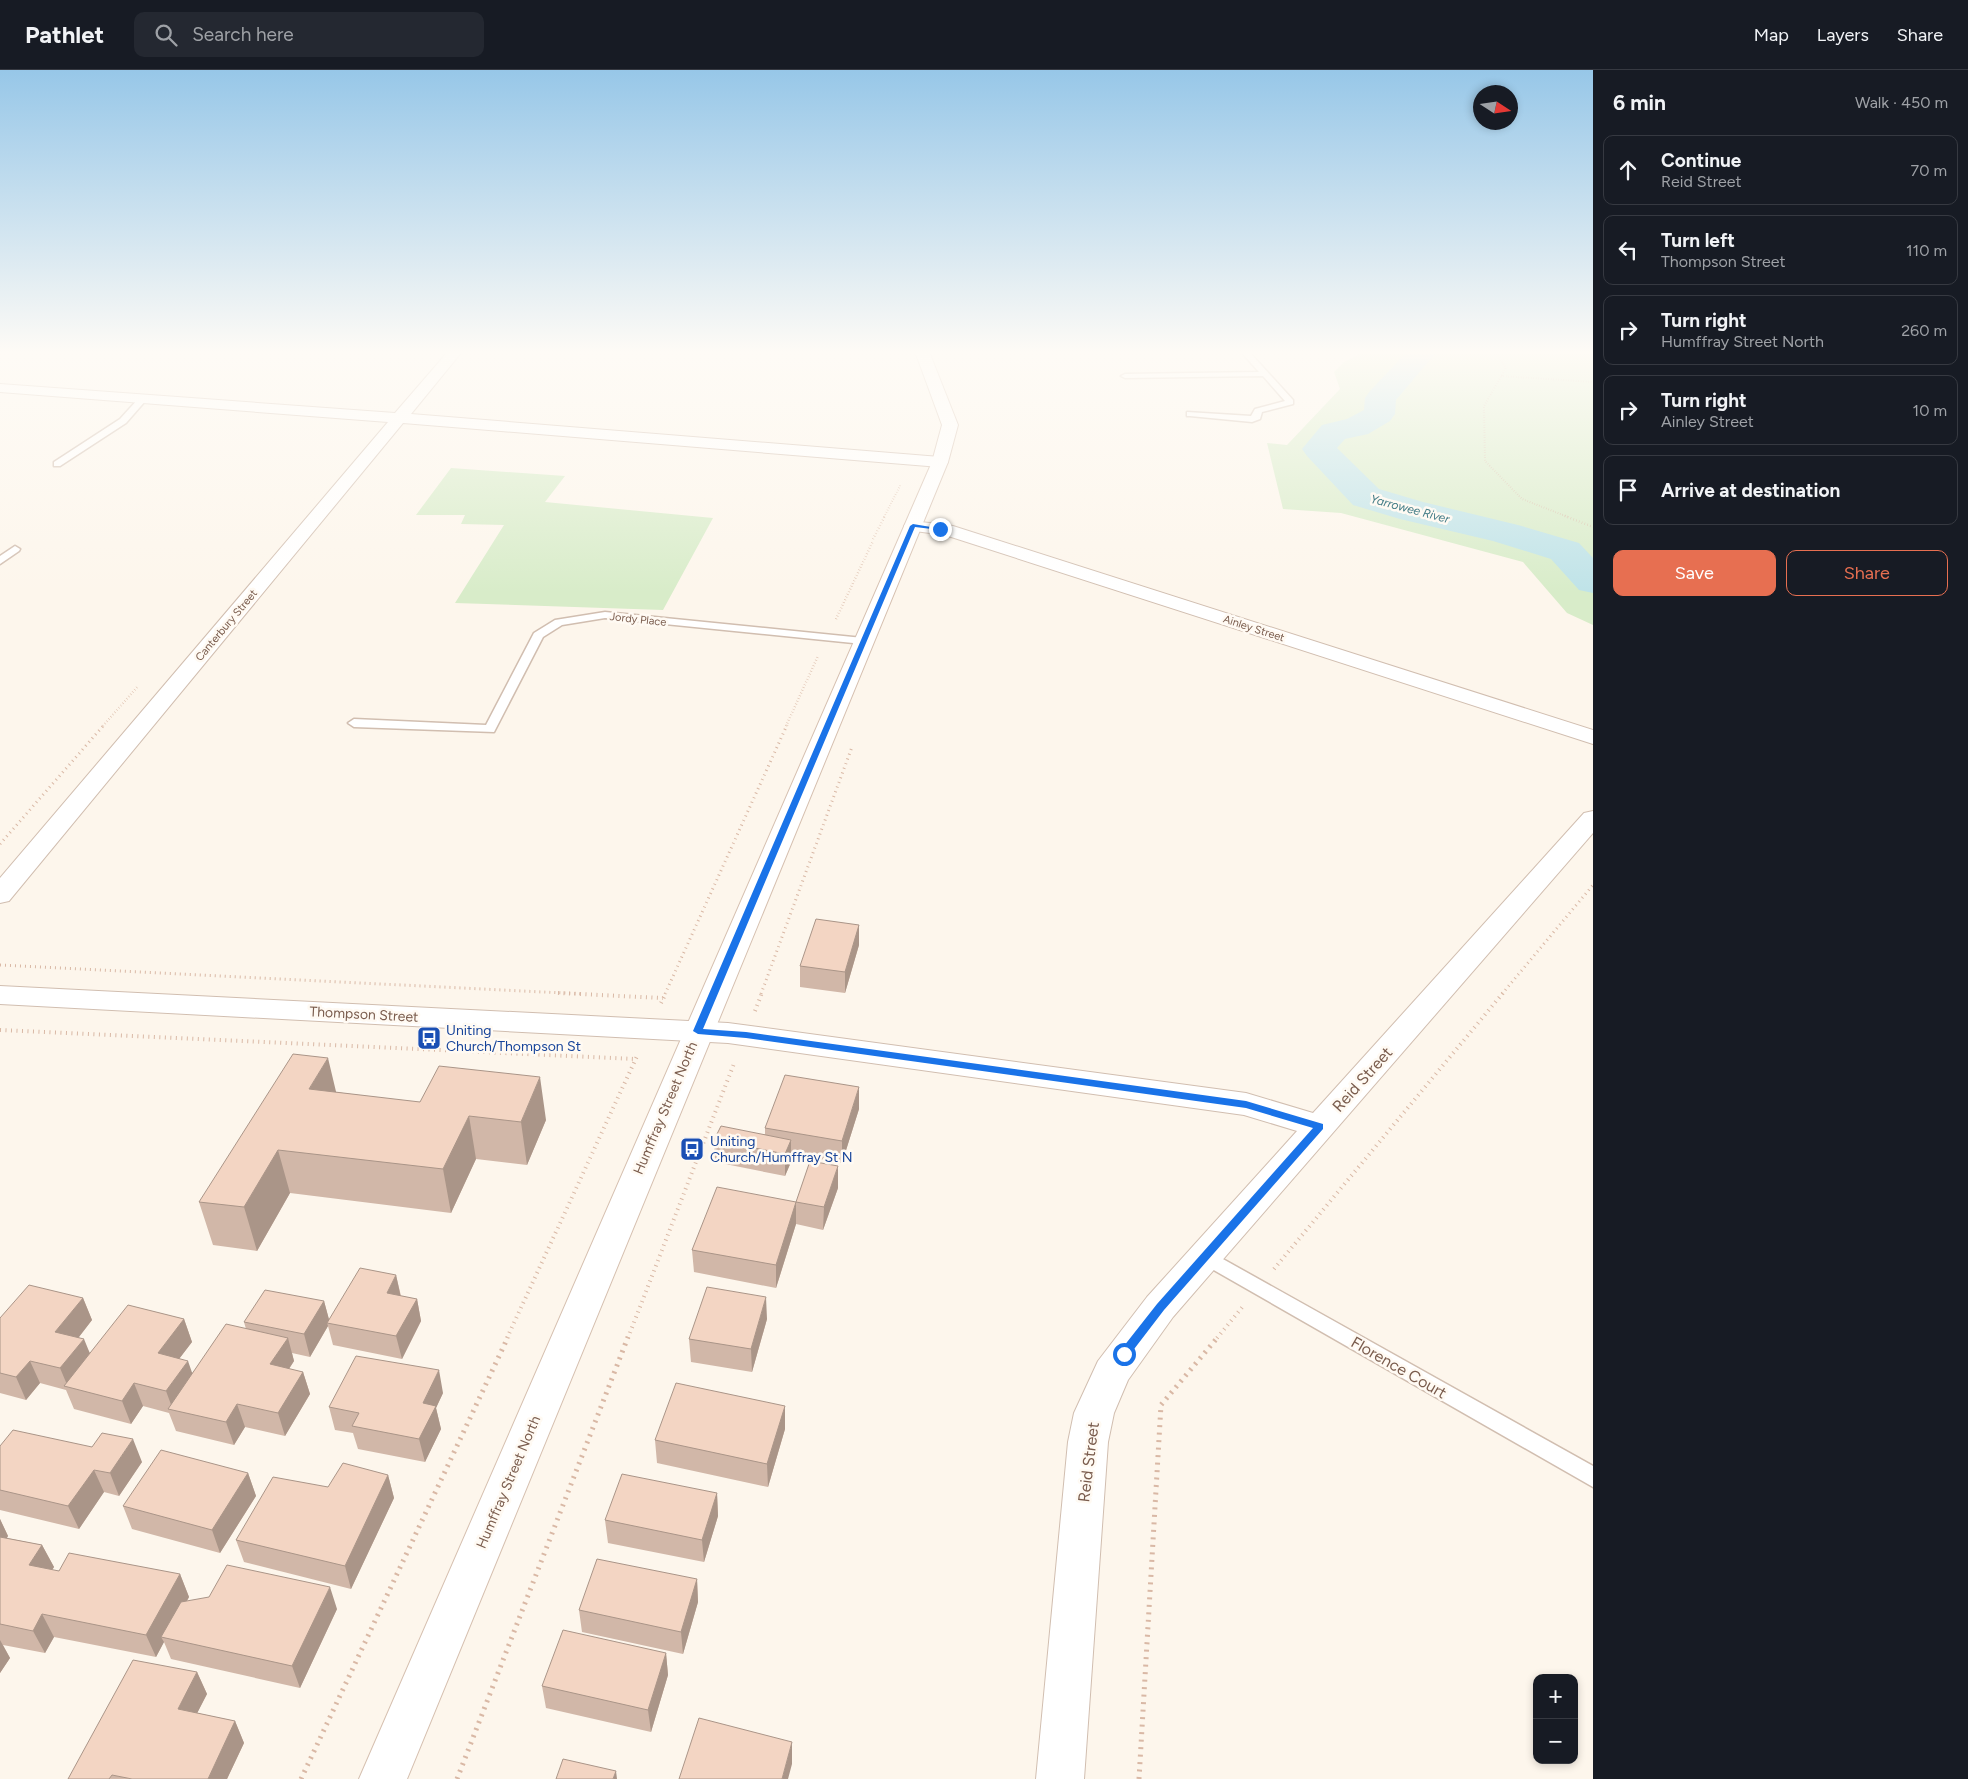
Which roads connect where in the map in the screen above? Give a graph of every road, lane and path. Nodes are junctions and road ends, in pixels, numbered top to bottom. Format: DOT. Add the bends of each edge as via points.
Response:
graph roads {
  1 [pos="103,434"];
  2 [pos="387,434"];
  3 [pos="593,434"];
  4 [pos="950,434"];
  5 [pos="1485,434"];
  6 [pos="927,461"];
  7 [pos="57,464"];
  8 [pos="913,526"];
  9 [pos="1593,527"];
  10 [pos="0,548"];
  11 [pos="0,561"];
  12 [pos="827,638"];
  13 [pos="863,641"];
  14 [pos="354,723"];
  15 [pos="1593,737"];
  16 [pos="854,740"];
  17 [pos="1593,818"];
  18 [pos="0,895"];
  19 [pos="0,966"];
  20 [pos="0,996"];
  21 [pos="663,998"];
  22 [pos="652,1029"];
  23 [pos="0,1030"];
  24 [pos="698,1031"];
  25 [pos="746,1035"];
  26 [pos="635,1059"];
  27 [pos="1320,1126"];
  28 [pos="1204,1256"];
  29 [pos="1593,1477"];
  30 [pos="301,1779"];
  31 [pos="383,1779"];
  32 [pos="457,1779"];
  33 [pos="1060,1779"];
  1 -- 7 [label="lane"];
  2 -- 18 [label="street, Canterbury Street"];
  3 -- 6 [label="street"];
  4 -- 6 [label="street, Humffray Street North"];
  5 -- 9 [label="path" via="1485,460 1522,499"];
  6 -- 8 [label="street, Humffray Street North"];
  6 -- 12 [label="path" via="873,540"];
  8 -- 13 [label="street, Humffray Street North"];
  8 -- 15 [label="street, Ainley Street" via="947,530"];
  10 -- 11 [label="lane" via="15,549"];
  12 -- 13 [label="lane, Jordy Place"];
  12 -- 14 [label="lane, Jordy Place" via="605,616 559,622 538,635 490,729"];
  12 -- 21 [label="path"];
  13 -- 24 [label="street, Humffray Street North"];
  16 -- 25 [label="path"];
  17 -- 27 [label="street, Reid Street"];
  19 -- 21 [label="path"];
  20 -- 22 [label="street, Thompson Street"];
  21 -- 22 [label="path"];
  22 -- 24 [label="street, Thompson Street"];
  22 -- 26 [label="path"];
  23 -- 26 [label="path"];
  24 -- 25 [label="street, Thompson Street"];
  24 -- 31 [label="street, Humffray Street North"];
  25 -- 27 [label="street, Thompson Street" via="1246,1104"];
  25 -- 32 [label="path"];
  26 -- 30 [label="path"];
  27 -- 28 [label="street, Reid Street"];
  28 -- 29 [label="lane, Florence Court"];
  28 -- 33 [label="street, Reid Street" via="1124,1354 1112,1372 1094,1413 1088,1442"];
}
